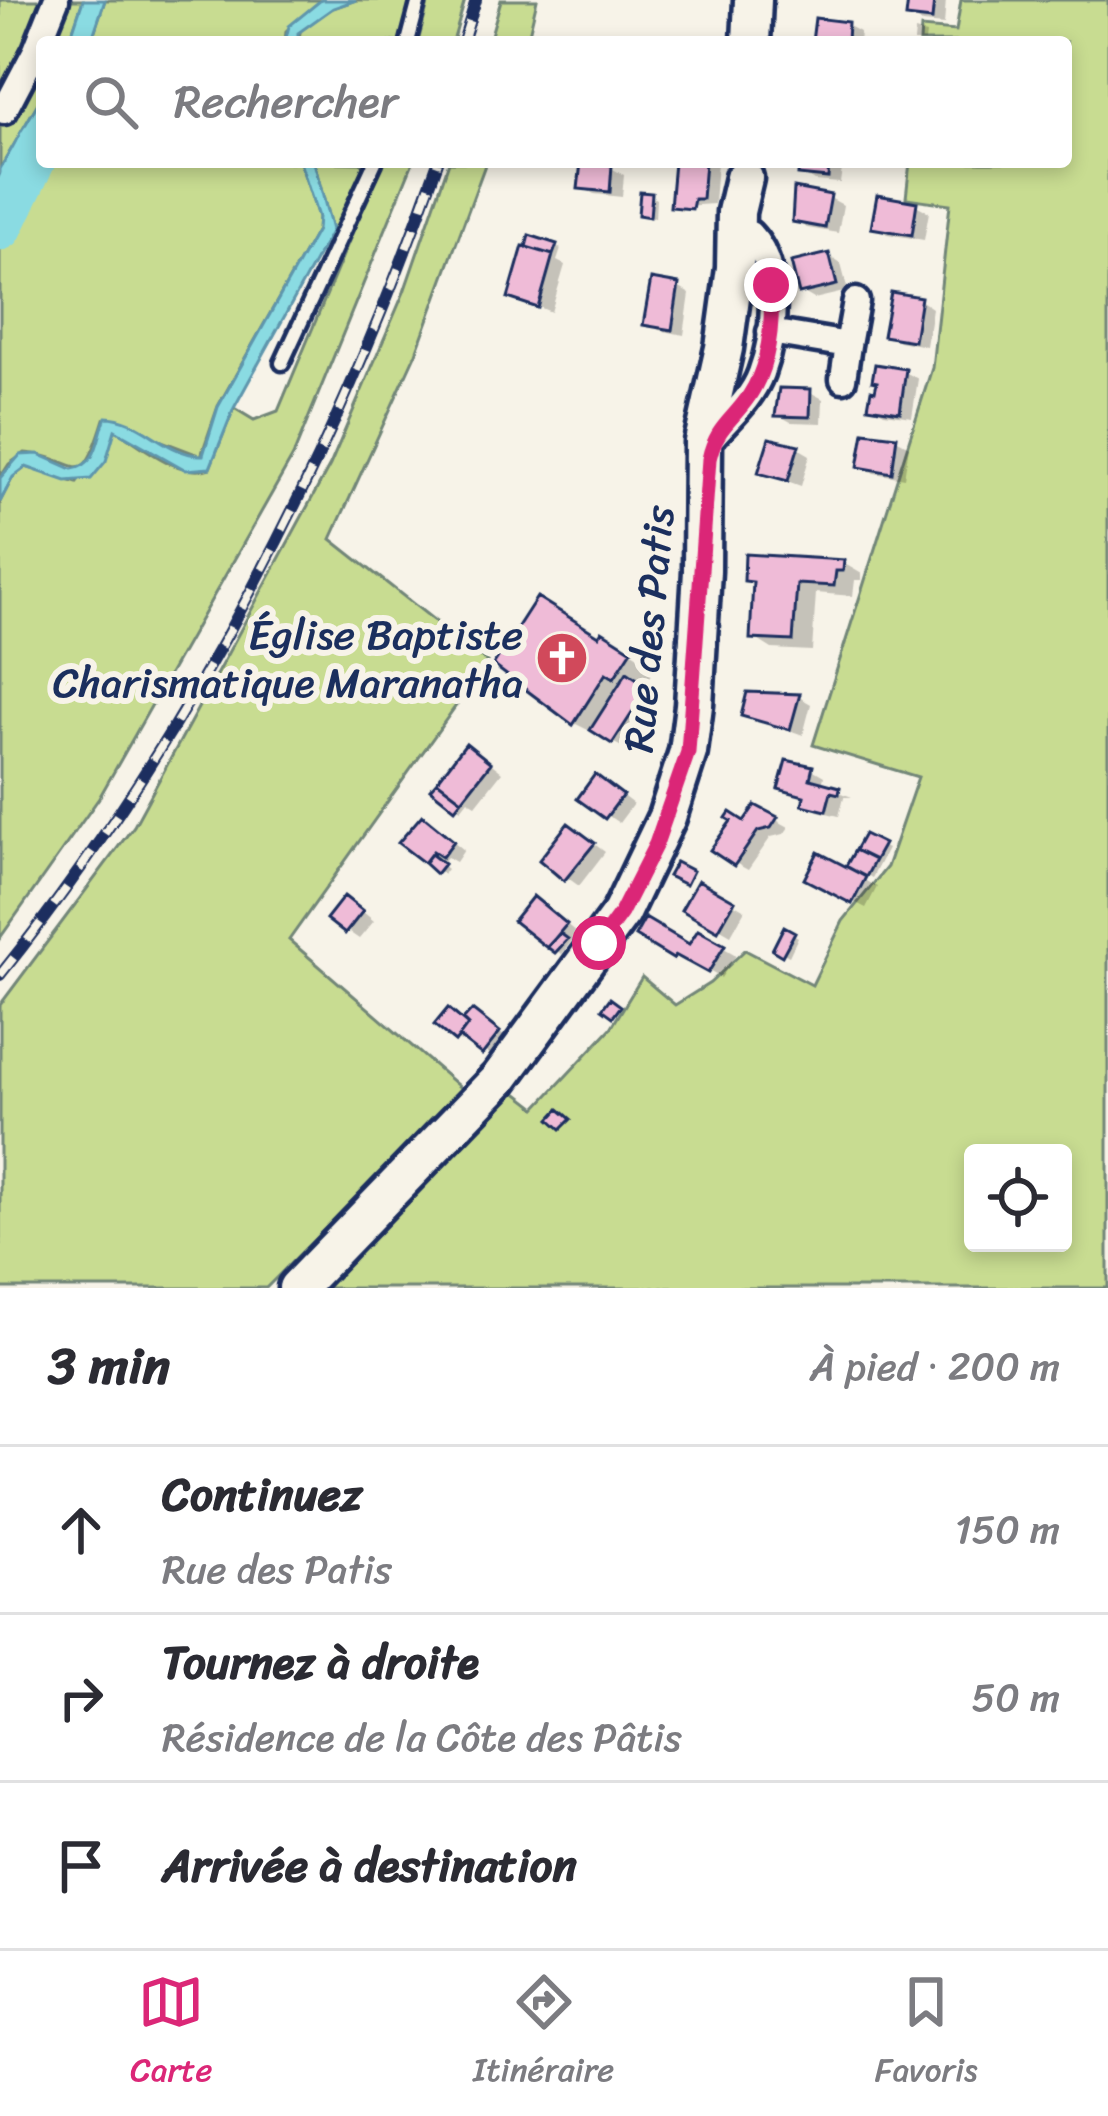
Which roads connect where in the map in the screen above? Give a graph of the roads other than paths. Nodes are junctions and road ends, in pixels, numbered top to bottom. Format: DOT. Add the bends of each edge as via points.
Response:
graph roads {
  1 [pos="56,0"];
  2 [pos="419,0"];
  3 [pos="753,0"];
  4 [pos="42,36"];
  5 [pos="410,36"];
  6 [pos="751,36"];
  7 [pos="36,52"];
  8 [pos="2,115"];
  9 [pos="372,168"];
  10 [pos="744,170"];
  11 [pos="750,234"];
  12 [pos="856,301"];
  13 [pos="770,332"];
  14 [pos="848,344"];
  15 [pos="282,363"];
  16 [pos="843,379"];
  17 [pos="714,435"];
  18 [pos="704,483"];
  19 [pos="297,1288"];
  1 -- 4 [label="street"];
  2 -- 5 [label="lane"];
  3 -- 6 [label="main road"];
  7 -- 8 [label="street"];
  9 -- 15 [label="lane"];
  10 -- 11 [label="main road, Rue des Patis"];
  10 -- 18 [label="main road, Rue des Patis" via="724,348 705,424"];
  11 -- 13 [label="street" via="763,247 771,285"];
  11 -- 17 [label="main road, Rue des Patis" via="738,360"];
  12 -- 14 [label="street"];
  13 -- 14 [label="street"];
  13 -- 17 [label="street" via="762,373"];
  14 -- 16 [label="street"];
  17 -- 18 [label="main road, Rue des Patis"];
  18 -- 19 [label="main road, Rue des Patis" via="688,752 656,844 621,913 499,1079"];
}
